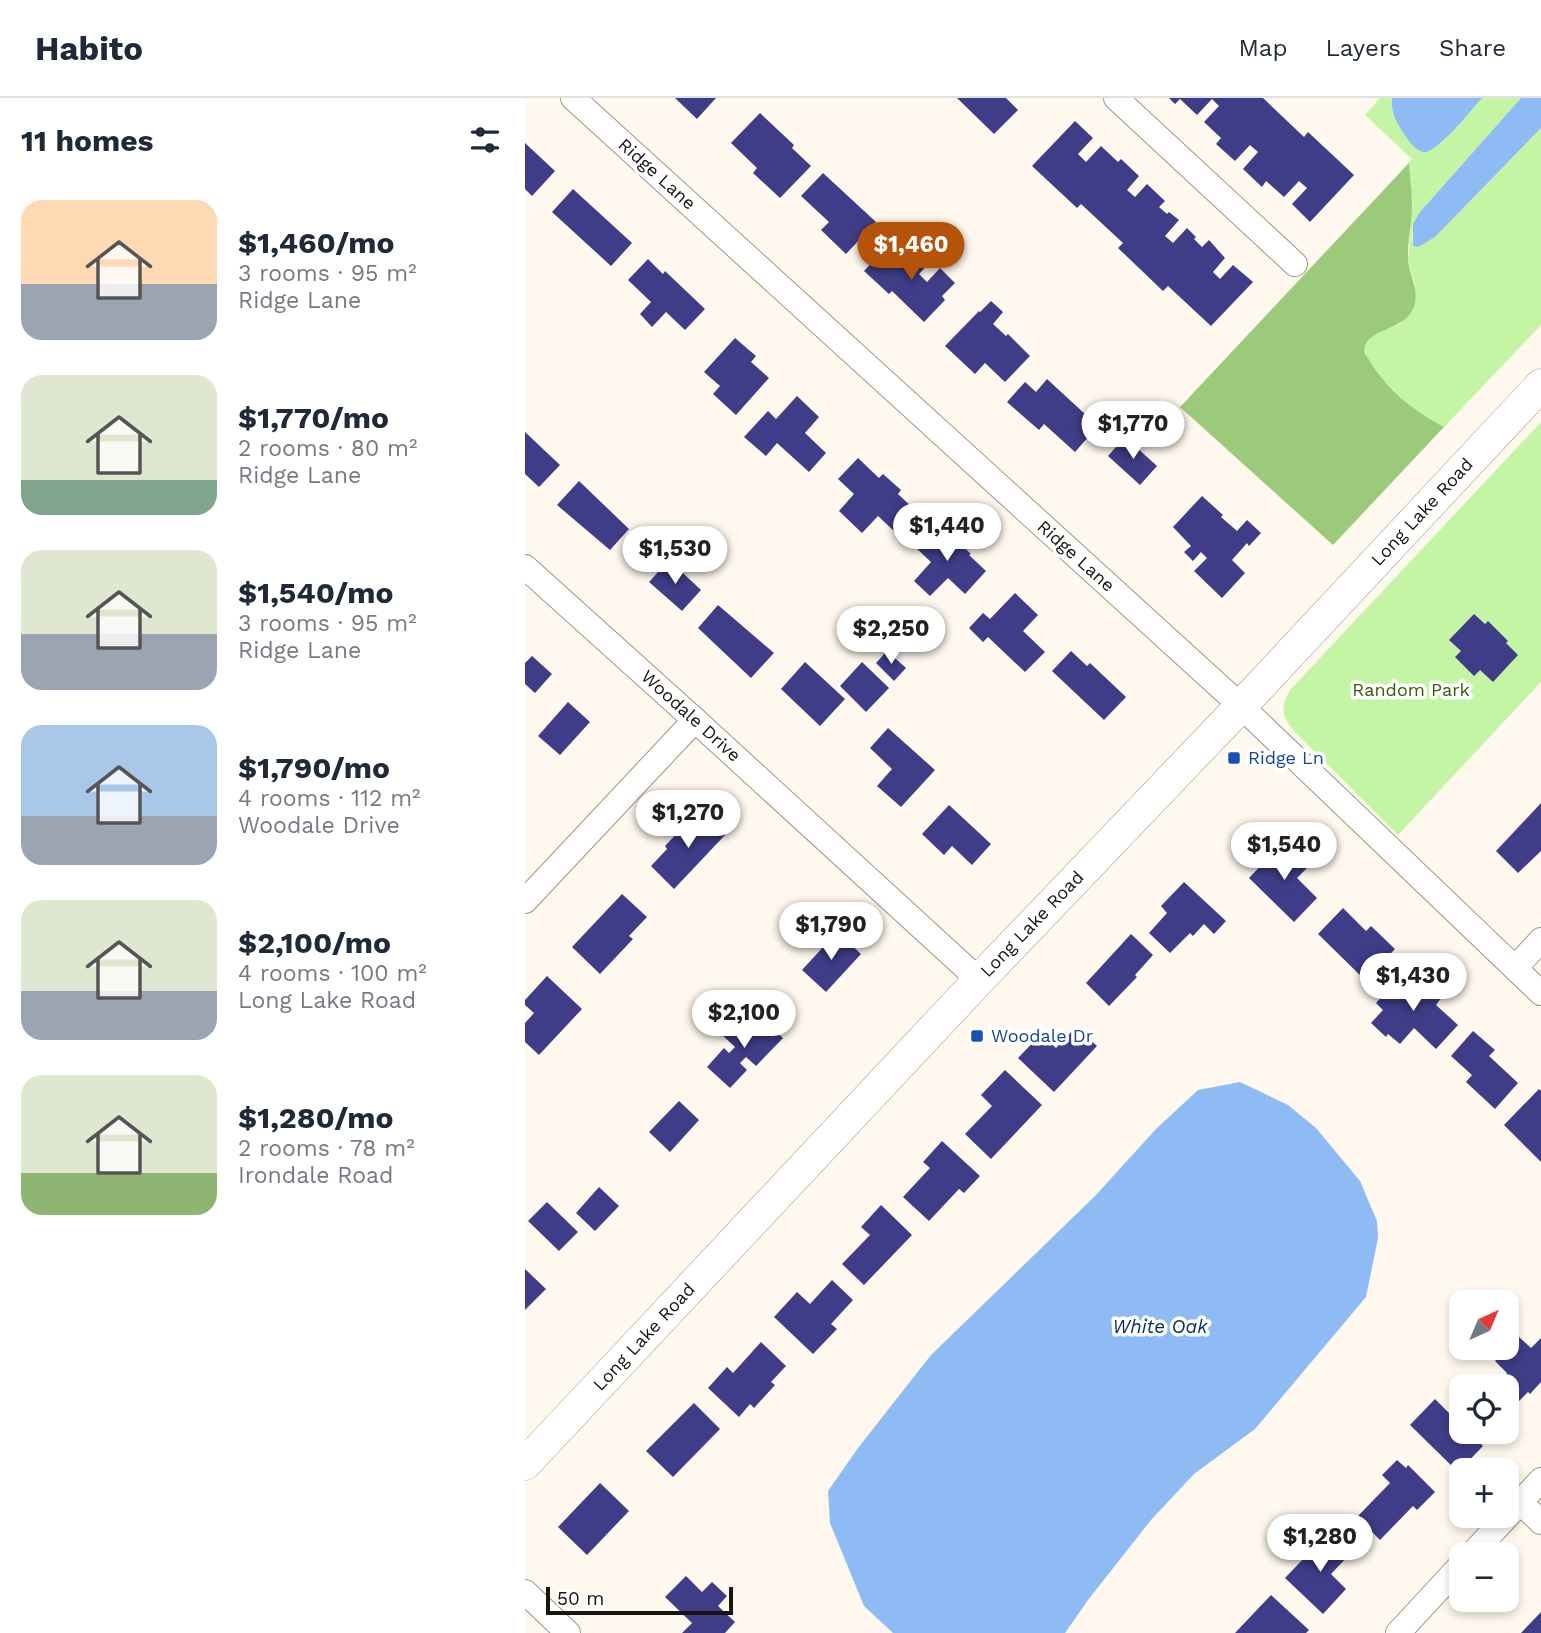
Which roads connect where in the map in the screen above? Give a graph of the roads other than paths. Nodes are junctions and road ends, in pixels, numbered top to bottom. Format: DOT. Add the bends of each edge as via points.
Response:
graph roads {
  1 [pos="573,98"];
  2 [pos="1116,98"];
  3 [pos="1295,264"];
  4 [pos="1541,385"];
  5 [pos="525,567"];
  6 [pos="1241,706"];
  7 [pos="695,720"];
  8 [pos="525,901"];
  9 [pos="1541,940"];
  10 [pos="1515,968"];
  11 [pos="979,980"];
  12 [pos="1541,993"];
  13 [pos="525,1464"];
  14 [pos="1541,1480"];
  15 [pos="1520,1502"];
  16 [pos="1541,1522"];
  17 [pos="1483,1542"];
  18 [pos="1449,1578"];
  19 [pos="525,1592"];
  20 [pos="569,1633"];
  21 [pos="1398,1633"];
  1 -- 6 [label="street, Ridge Lane"];
  2 -- 3 [label="street"];
  4 -- 6 [label="street, Long Lake Road"];
  5 -- 7 [label="street, Woodale Drive"];
  6 -- 10 [label="street, Ridge Lane"];
  6 -- 11 [label="street, Long Lake Road"];
  7 -- 8 [label="street"];
  7 -- 11 [label="street, Woodale Drive"];
  9 -- 10 [label="street"];
  10 -- 12 [label="street, Ridge Lane"];
  11 -- 13 [label="street, Long Lake Road"];
  14 -- 15 [label="street"];
  15 -- 16 [label="street"];
  15 -- 17 [label="street"];
  18 -- 21 [label="street"];
  19 -- 20 [label="street"];
}
